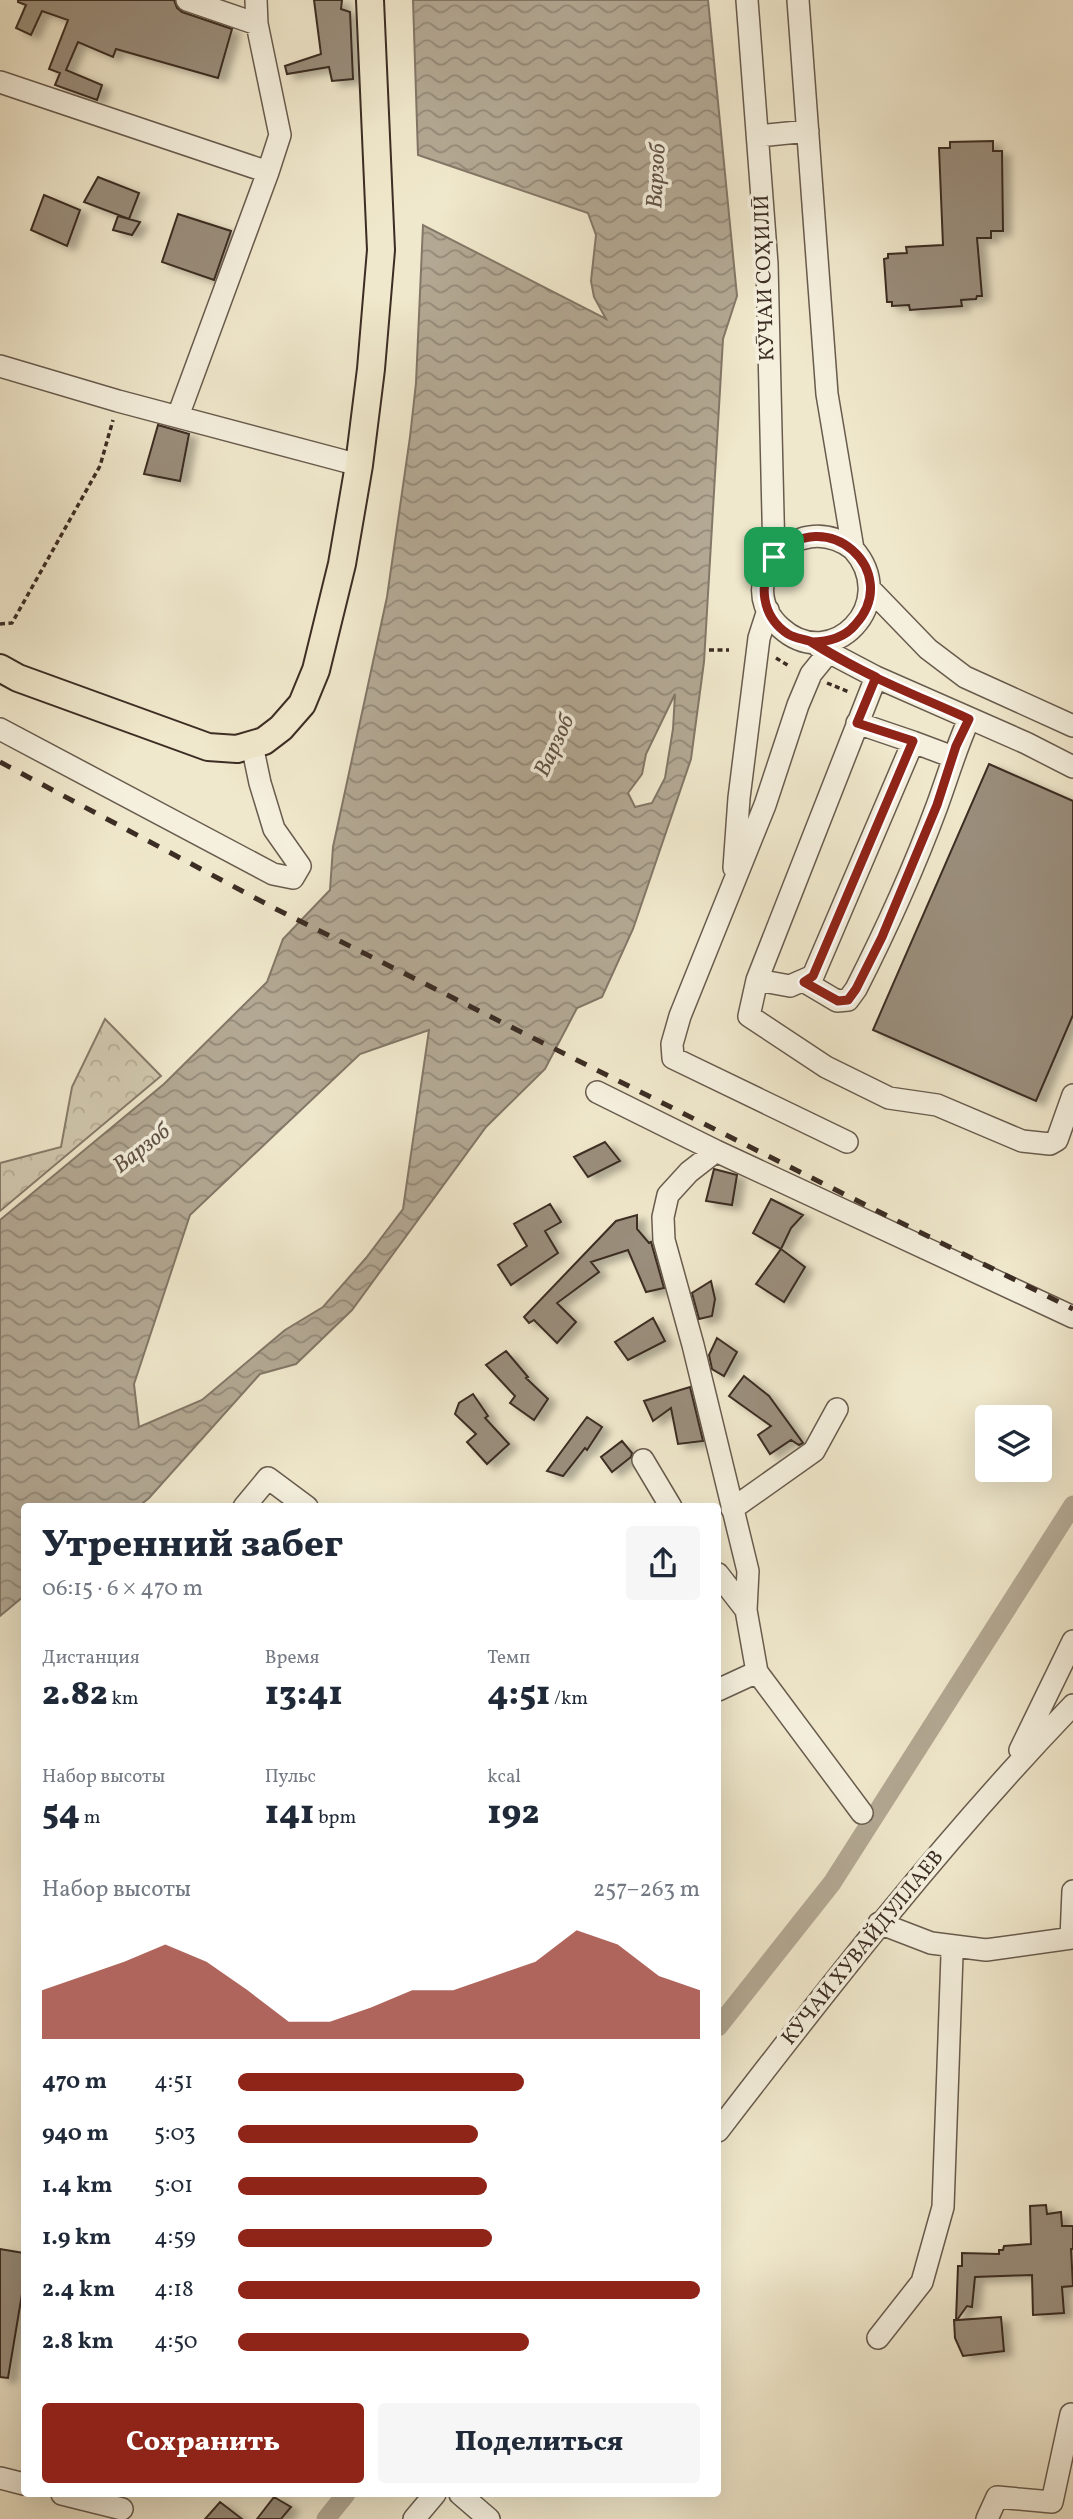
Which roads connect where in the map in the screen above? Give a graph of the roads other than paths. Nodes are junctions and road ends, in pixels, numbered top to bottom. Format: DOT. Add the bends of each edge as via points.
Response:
graph roads {
  1 [pos="187,0"];
  2 [pos="257,0"];
  3 [pos="370,0"];
  4 [pos="747,0"];
  5 [pos="798,0"];
  6 [pos="257,24"];
  7 [pos="0,82"];
  8 [pos="808,131"];
  9 [pos="758,136"];
  10 [pos="268,172"];
  11 [pos="0,366"];
  12 [pos="178,416"];
  13 [pos="359,465"];
  14 [pos="853,549"];
  15 [pos="774,557"];
  16 [pos="870,589"];
  17 [pos="768,610"];
  18 [pos="820,647"];
  19 [pos="6,674"];
  20 [pos="876,677"];
  21 [pos="969,719"];
  22 [pos="857,723"];
  23 [pos="1073,726"];
  24 [pos="0,729"];
  25 [pos="913,741"];
  26 [pos="252,745"];
  27 [pos="953,757"];
  28 [pos="1073,767"];
  29 [pos="732,887"];
  30 [pos="757,979"];
  31 [pos="804,982"];
  32 [pos="597,1091"];
  33 [pos="1073,1095"];
  34 [pos="847,1142"];
  35 [pos="716,1151"];
  36 [pos="1073,1317"];
  37 [pos="836,1409"];
  38 [pos="643,1460"];
  39 [pos="247,1503"];
  40 [pos="302,1503"];
  41 [pos="669,1503"];
  42 [pos="732,1509"];
  43 [pos="721,1578"];
  44 [pos="746,1610"];
  45 [pos="1073,1642"];
  46 [pos="757,1672"];
  47 [pos="721,1689"];
  48 [pos="1073,1705"];
  49 [pos="1012,1768"];
  50 [pos="862,1813"];
  51 [pos="1073,1891"];
  52 [pos="879,1923"];
  53 [pos="1072,1938"];
  54 [pos="950,1946"];
  55 [pos="721,2127"];
  56 [pos="878,2338"];
  57 [pos="1071,2414"];
  58 [pos="0,2478"];
  59 [pos="21,2483"];
  60 [pos="76,2497"];
  61 [pos="432,2497"];
  62 [pos="463,2497"];
  63 [pos="122,2507"];
  64 [pos="414,2519"];
  65 [pos="489,2519"];
  66 [pos="987,2519"];
  1 -- 6 [label="street"];
  2 -- 6 [label="street"];
  3 -- 13 [label="main road" via="381,250"];
  4 -- 9 [label="street, КӮЧАИ СОҲИЛӢ"];
  5 -- 8 [label="street"];
  6 -- 10 [label="street" via="280,135"];
  7 -- 10 [label="street"];
  8 -- 9 [label="street"];
  8 -- 14 [label="street" via="827,394"];
  9 -- 15 [label="street, КӮЧАИ СОҲИЛӢ" via="767,264"];
  10 -- 12 [label="street"];
  11 -- 12 [label="street"];
  12 -- 13 [label="street"];
  13 -- 26 [label="main road" via="342,564 316,670 302,704 281,728"];
  14 -- 15 [label="street" via="833,538 811,536 790,543"];
  14 -- 16 [label="street" via="866,567"];
  15 -- 17 [label="street, КӮЧАИ СОҲИЛӢ" via="763,589"];
  16 -- 18 [label="street" via="866,611 852,629"];
  16 -- 23 [label="street" via="928,649 965,677"];
  17 -- 18 [label="street" via="790,635"];
  17 -- 29 [label="street, КӮЧАИ СОҲИЛӢ" via="759,638"];
  18 -- 20 [label="street"];
  18 -- 29 [label="street"];
  19 -- 26 [label="main road" via="208,747"];
  20 -- 21 [label="street"];
  20 -- 22 [label="street"];
  21 -- 27 [label="street"];
  21 -- 28 [label="street"];
  22 -- 25 [label="street"];
  22 -- 30 [label="street"];
  24 -- 26 [label="street" via="273,874 293,878 300,866 274,829"];
  25 -- 27 [label="street"];
  25 -- 31 [label="street" via="813,976"];
  27 -- 31 [label="street" via="909,875 856,989 848,1000 838,1001"];
  29 -- 34 [label="street" via="680,1016 673,1058"];
  30 -- 31 [label="street" via="790,986"];
  30 -- 33 [label="street" via="749,1016 826,1067 889,1098 937,1105 1022,1141 1050,1144 1057,1140"];
  32 -- 35 [label="street"];
  35 -- 36 [label="street"];
  35 -- 42 [label="street" via="668,1195 664,1240"];
  37 -- 42 [label="street" via="814,1451"];
  38 -- 41 [label="street"];
  39 -- 40 [label="street" via="268,1478"];
  42 -- 44 [label="street" via="748,1571"];
  43 -- 44 [label="street"];
  44 -- 46 [label="street"];
  45 -- 49 [label="street, КӮЧАИ ХУВАЙДУЛЛАЕВ"];
  46 -- 47 [label="street"];
  46 -- 50 [label="street"];
  48 -- 49 [label="street, КӮЧАИ ХУВАЙДУЛЛАЕВ"];
  49 -- 52 [label="street, КӮЧАИ ХУВАЙДУЛЛАЕВ"];
  51 -- 53 [label="street"];
  52 -- 54 [label="street"];
  52 -- 55 [label="street, КӮЧАИ ХУВАЙДУЛЛАЕВ"];
  53 -- 54 [label="street" via="986,1950"];
  54 -- 56 [label="street" via="943,2207 922,2282"];
  57 -- 66 [label="street" via="1052,2502 997,2497"];
  58 -- 59 [label="street"];
  60 -- 63 [label="street"];
  61 -- 64 [label="street"];
  62 -- 65 [label="street"];
}
